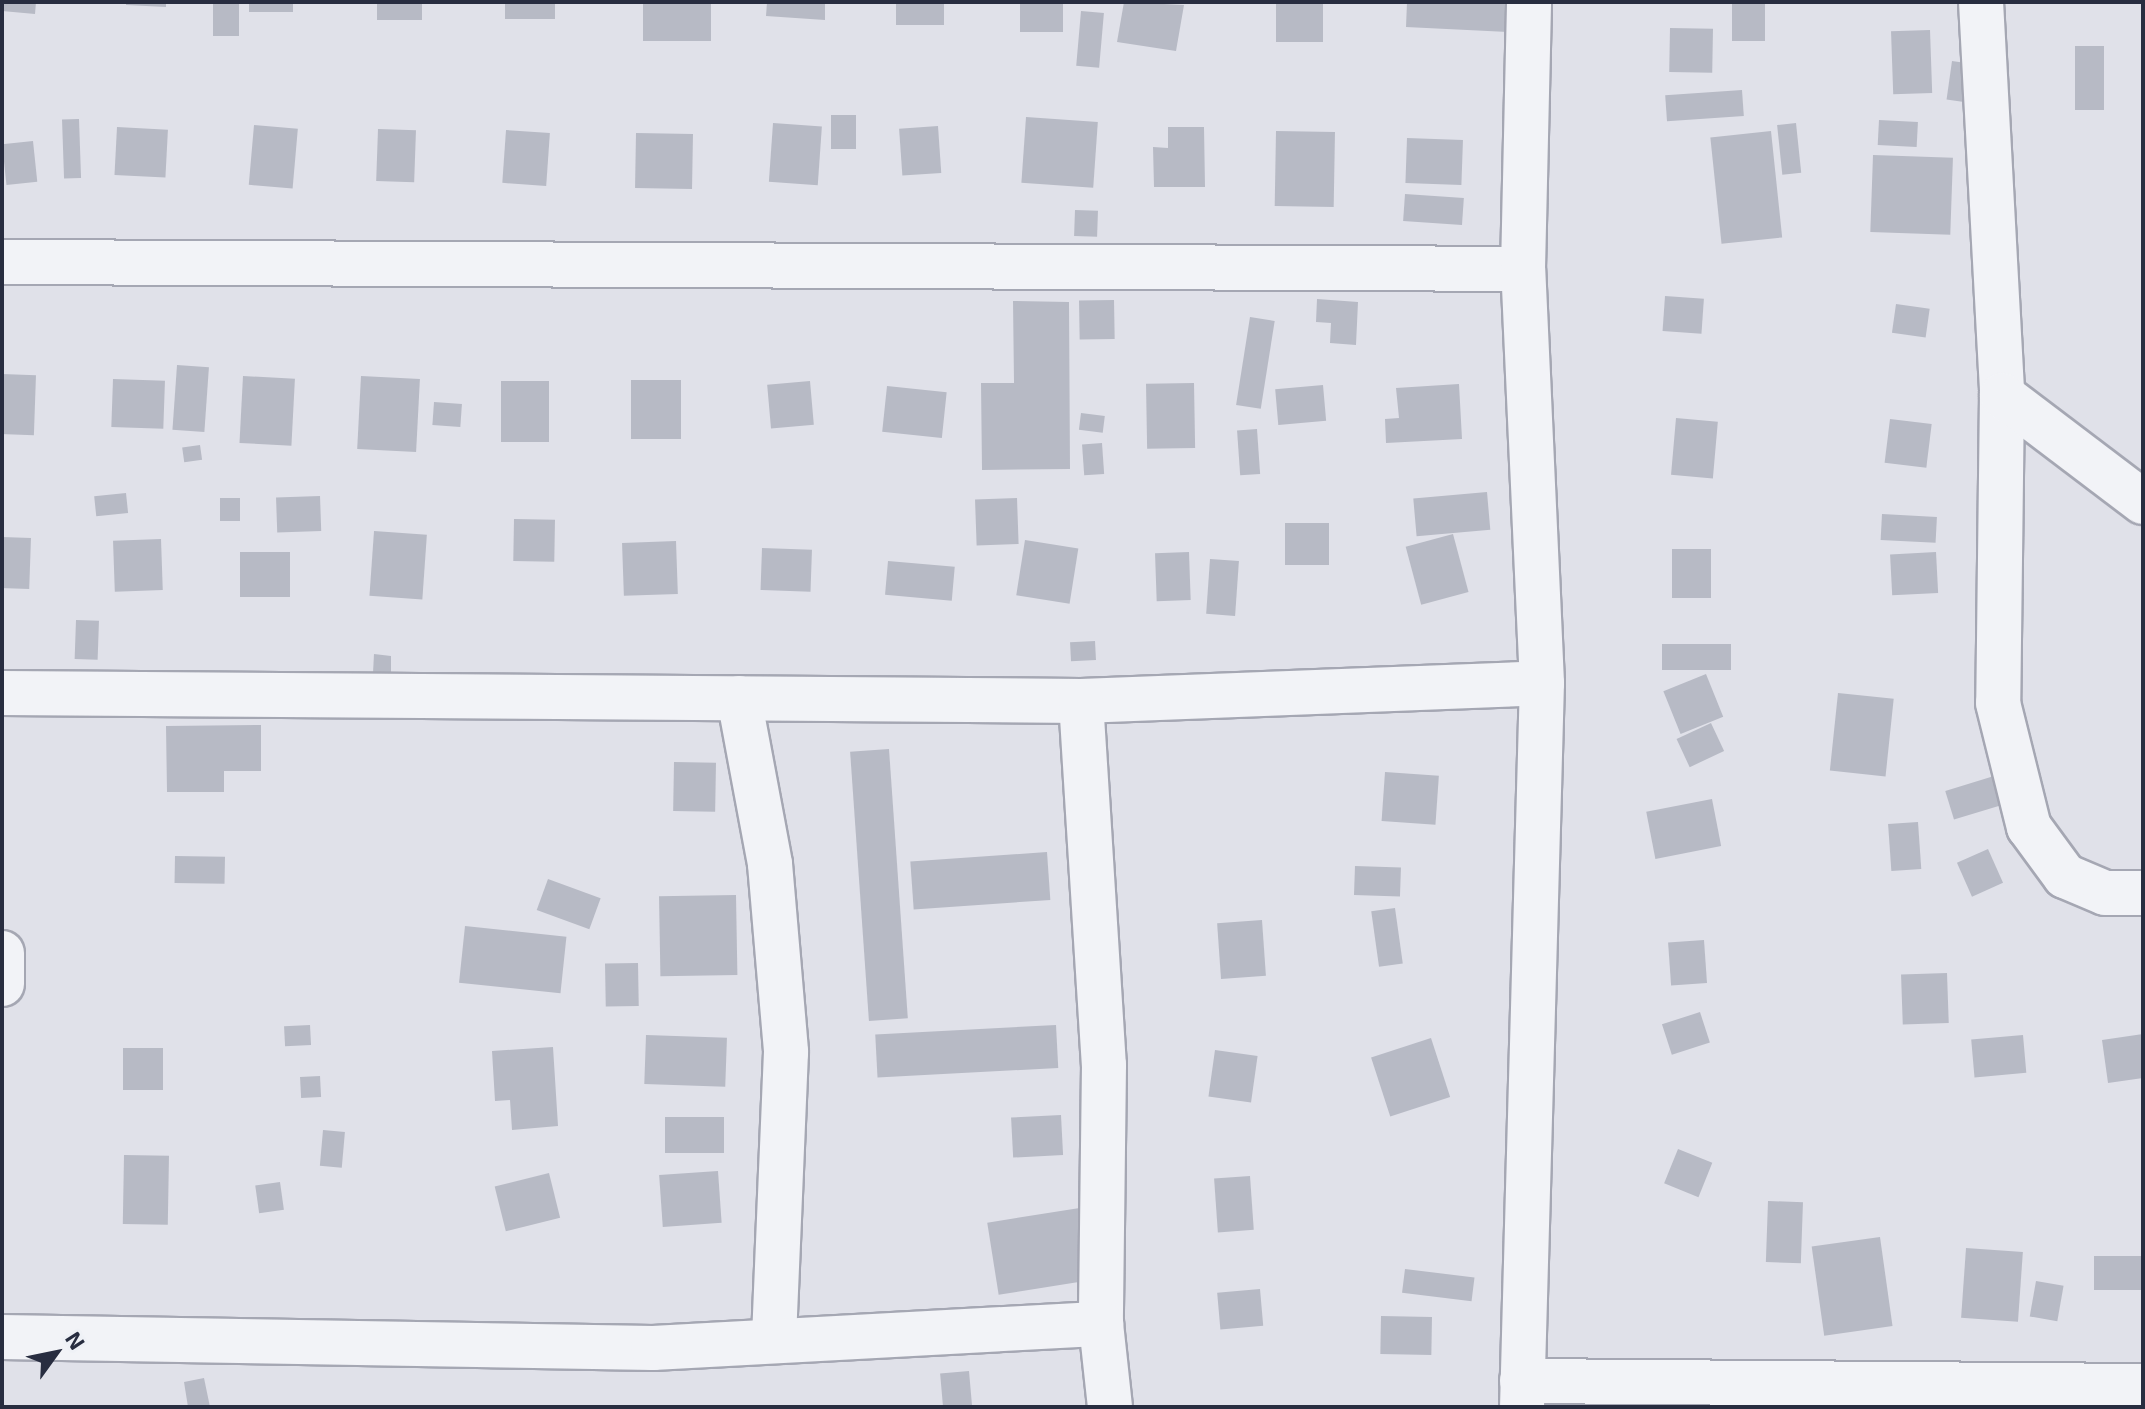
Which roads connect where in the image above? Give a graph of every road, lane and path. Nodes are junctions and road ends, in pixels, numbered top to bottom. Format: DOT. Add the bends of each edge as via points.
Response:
graph roads {
  1 [pos="1529,2"];
  2 [pos="1981,2"];
  3 [pos="2,262"];
  4 [pos="1523,269"];
  5 [pos="2002,395"];
  6 [pos="2143,502"];
  7 [pos="1542,683"];
  8 [pos="2,693"];
  9 [pos="739,698"];
  10 [pos="1081,701"];
  11 [pos="2143,893"];
  12 [pos="2,953"];
  13 [pos="2,984"];
  14 [pos="1101,1324"];
  15 [pos="2,1337"];
  16 [pos="774,1341"];
  17 [pos="2143,1386"];
  18 [pos="1522,1394"];
  19 [pos="1979,1394"];
  20 [pos="1110,1407"];
  1 -- 4 [label="street"];
  2 -- 5 [label="street"];
  3 -- 4 [label="street"];
  4 -- 7 [label="street"];
  5 -- 6 [label="street"];
  5 -- 11 [label="street" via="1998,703 2029,827 2065,876 2105,893"];
  7 -- 10 [label="street"];
  7 -- 18 [label="street"];
  8 -- 9 [label="street"];
  9 -- 10 [label="street"];
  9 -- 16 [label="street" via="770,864 786,1052"];
  10 -- 14 [label="street" via="1104,1065"];
  12 -- 13 [label="street"];
  14 -- 16 [label="street"];
  14 -- 20 [label="street"];
  15 -- 16 [label="street" via="653,1348"];
  17 -- 19 [label="street"];
  18 -- 19 [label="street"];
}
